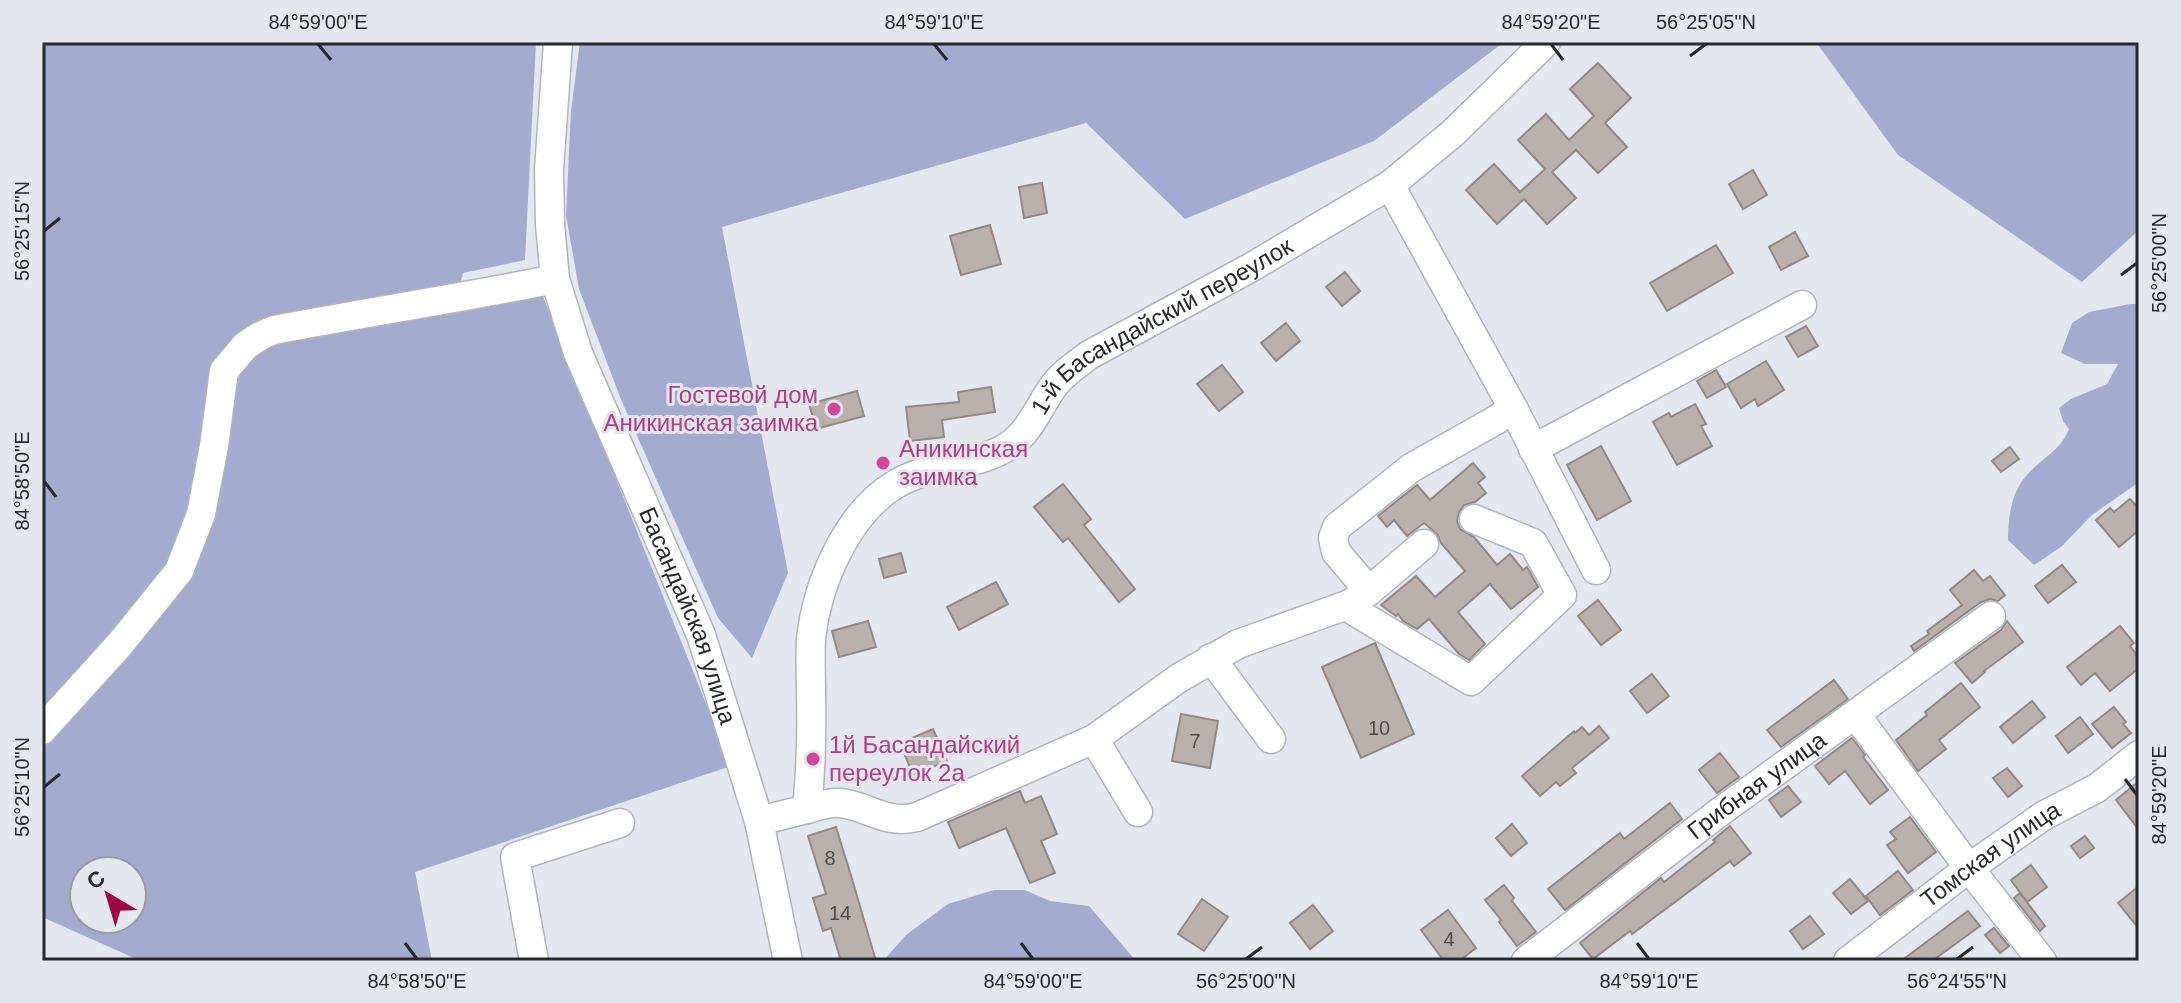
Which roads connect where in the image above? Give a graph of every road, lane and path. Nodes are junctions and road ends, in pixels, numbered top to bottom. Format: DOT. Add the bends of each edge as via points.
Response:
graph roads {
  1 [pos="558,42"];
  2 [pos="1546,42"];
  3 [pos="1390,185"];
  4 [pos="555,279"];
  5 [pos="1802,305"];
  6 [pos="1513,408"];
  7 [pos="1533,449"];
  8 [pos="1474,519"];
  9 [pos="1569,519"];
  10 [pos="1533,543"];
  11 [pos="1424,544"];
  12 [pos="1596,570"];
  13 [pos="1359,598"];
  14 [pos="1991,616"];
  15 [pos="1211,658"];
  16 [pos="1856,715"];
  17 [pos="42,730"];
  18 [pos="1094,739"];
  19 [pos="1271,739"];
  20 [pos="2139,755"];
  21 [pos="807,809"];
  22 [pos="1138,812"];
  23 [pos="759,821"];
  24 [pos="620,823"];
  25 [pos="1969,868"];
  26 [pos="1562,950"];
  27 [pos="534,961"];
  28 [pos="788,961"];
  29 [pos="1526,961"];
  30 [pos="1848,961"];
  31 [pos="2042,961"];
  1 -- 4 [label="street, Басандайская улица" via="549,170"];
  2 -- 3 [label="street, 1-й Басандайский переулок" via="1453,133"];
  3 -- 6 [label="street"];
  3 -- 21 [label="street, 1-й Басандайский переулок" via="1089,355 1053,386 1029,429 1013,443 994,454 914,474 877,497 834,558 819,602 811,639"];
  4 -- 17 [label="street" via="274,330 245,346 224,371 201,514 179,571"];
  4 -- 23 [label="street, Басандайская улица" via="578,353 701,635"];
  5 -- 7 [label="street"];
  6 -- 7 [label="street"];
  6 -- 13 [label="street" via="1411,468 1337,527 1336,552"];
  7 -- 9 [label="street"];
  8 -- 10 [label="street"];
  9 -- 10 [label="street"];
  9 -- 12 [label="street"];
  10 -- 13 [label="street" via="1562,595 1471,681 1354,611"];
  11 -- 13 [label="street"];
  13 -- 15 [label="street"];
  14 -- 16 [label="street, Грибная улица"];
  15 -- 18 [label="street"];
  15 -- 19 [label="street"];
  16 -- 25 [label="street"];
  16 -- 26 [label="street, Грибная улица" via="1717,814"];
  18 -- 21 [label="street" via="901,821 840,803"];
  18 -- 22 [label="street"];
  20 -- 25 [label="street, Томская улица" via="2097,788 2043,816"];
  21 -- 23 [label="street"];
  23 -- 28 [label="street, Басандайская улица"];
  24 -- 27 [label="street" via="515,857"];
  25 -- 30 [label="street, Томская улица"];
  25 -- 31 [label="street"];
  26 -- 29 [label="street, Грибная улица"];
}
